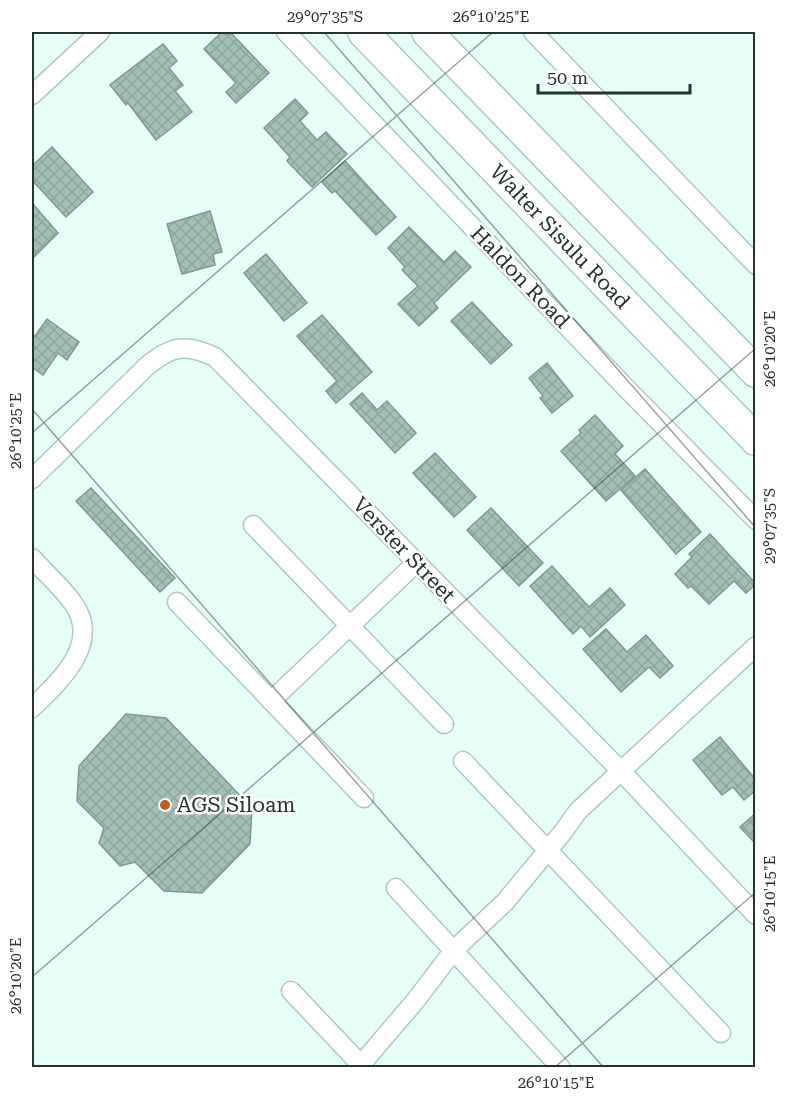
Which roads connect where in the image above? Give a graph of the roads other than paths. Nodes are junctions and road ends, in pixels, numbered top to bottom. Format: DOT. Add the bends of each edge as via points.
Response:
graph roads {
  1 [pos="100,32"];
  2 [pos="286,32"];
  3 [pos="363,32"];
  4 [pos="428,32"];
  5 [pos="533,32"];
  6 [pos="32,95"];
  7 [pos="756,265"];
  8 [pos="756,372"];
  9 [pos="756,440"];
  10 [pos="32,480"];
  11 [pos="756,520"];
  12 [pos="253,525"];
  13 [pos="32,558"];
  14 [pos="417,562"];
  15 [pos="177,602"];
  16 [pos="351,625"];
  17 [pos="756,646"];
  18 [pos="271,701"];
  19 [pos="32,708"];
  20 [pos="444,724"];
  21 [pos="463,761"];
  22 [pos="621,771"];
  23 [pos="364,798"];
  24 [pos="547,852"];
  25 [pos="396,888"];
  26 [pos="756,915"];
  27 [pos="454,951"];
  28 [pos="291,991"];
  29 [pos="721,1033"];
  30 [pos="361,1066"];
  31 [pos="561,1068"];
  1 -- 6 [label="street"];
  2 -- 11 [label="street, Haldon Road"];
  3 -- 9 [label="highway, Walter Sisulu Road"];
  4 -- 8 [label="highway"];
  5 -- 7 [label="street"];
  10 -- 14 [label="street, Verster Street" via="163,353 199,349 215,357"];
  12 -- 16 [label="street"];
  13 -- 19 [label="street" via="74,604 84,626 81,647 72,664"];
  14 -- 16 [label="street"];
  14 -- 22 [label="street, Verster Street"];
  15 -- 18 [label="street"];
  16 -- 18 [label="street"];
  16 -- 20 [label="street"];
  17 -- 22 [label="street"];
  18 -- 23 [label="street"];
  21 -- 24 [label="street"];
  22 -- 24 [label="street" via="578,811"];
  22 -- 26 [label="street, Verster Street"];
  24 -- 27 [label="street" via="505,902"];
  24 -- 29 [label="street"];
  25 -- 27 [label="street"];
  27 -- 30 [label="street"];
  27 -- 31 [label="street"];
  28 -- 30 [label="street"];
}
